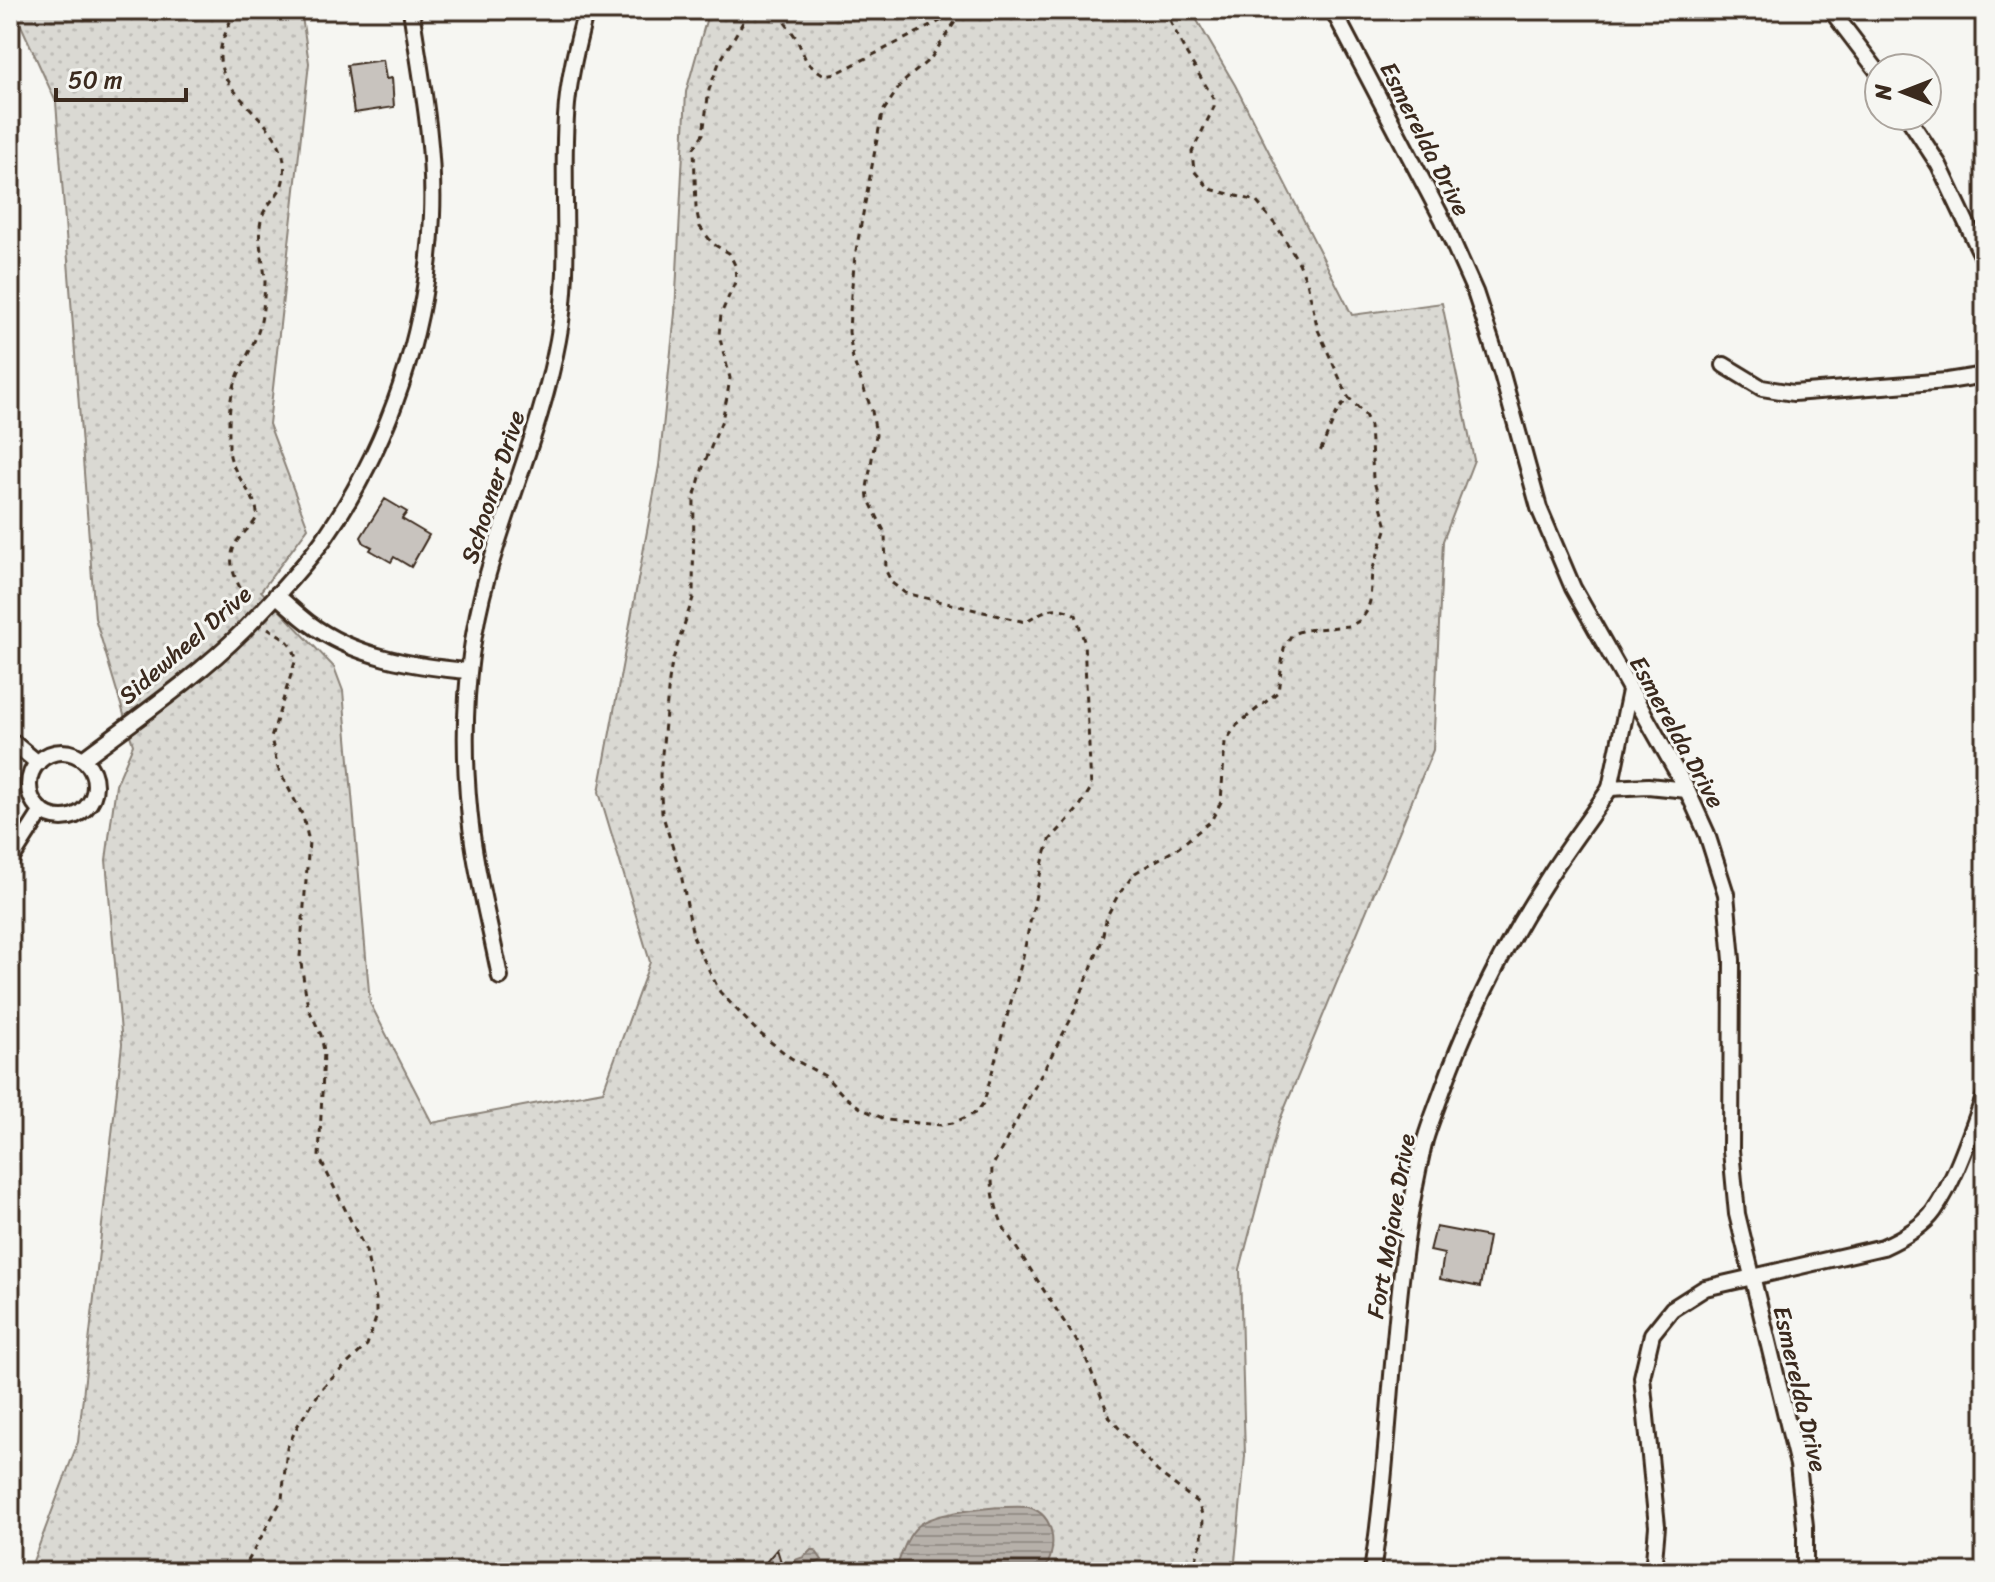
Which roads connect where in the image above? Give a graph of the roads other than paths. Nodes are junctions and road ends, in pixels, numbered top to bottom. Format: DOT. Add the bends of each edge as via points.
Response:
graph roads {
  1 [pos="411,10"];
  2 [pos="586,10"];
  3 [pos="1333,10"];
  4 [pos="1831,10"];
  5 [pos="1863,52"];
  6 [pos="1917,132"];
  7 [pos="1985,262"];
  8 [pos="1724,365"];
  9 [pos="1985,375"];
  10 [pos="276,595"];
  11 [pos="467,671"];
  12 [pos="1630,691"];
  13 [pos="10,740"];
  14 [pos="83,759"];
  15 [pos="38,763"];
  16 [pos="1610,788"];
  17 [pos="1687,790"];
  18 [pos="42,811"];
  19 [pos="10,861"];
  20 [pos="500,977"];
  21 [pos="1985,1095"];
  22 [pos="1752,1277"];
  23 [pos="1372,1572"];
  24 [pos="1653,1572"];
  25 [pos="1805,1572"];
  1 -- 10 [label="street, Sidewheel Drive" via="431,158 432,214 421,311 392,412 361,480 323,541"];
  2 -- 11 [label="street, Schooner Drive" via="569,81 559,337 487,578"];
  3 -- 12 [label="street, Esmerelda Drive" via="1475,292 1539,508 1573,588"];
  4 -- 5 [label="street"];
  6 -- 7 [label="street"];
  8 -- 9 [label="street" via="1762,388 1793,393"];
  10 -- 11 [label="street" via="310,624 374,655"];
  10 -- 14 [label="street, Sidewheel Drive" via="243,631"];
  11 -- 20 [label="street, Schooner Drive" via="464,711 472,836"];
  12 -- 16 [label="street"];
  12 -- 17 [label="street, Esmerelda Drive"];
  13 -- 15 [label="street"];
  14 -- 15 [label="street" via="53,752"];
  14 -- 18 [label="street" via="94,781 92,797 82,810 69,817"];
  15 -- 18 [label="street" via="29,788"];
  16 -- 17 [label="street"];
  16 -- 23 [label="street, Fort Mojave Drive" via="1544,883 1497,965 1457,1049 1426,1138 1397,1312"];
  17 -- 22 [label="street, Esmerelda Drive" via="1726,894 1732,960 1731,1150 1737,1214"];
  18 -- 19 [label="street"];
  21 -- 22 [label="street" via="1933,1213 1907,1236 1883,1247"];
  22 -- 24 [label="street" via="1705,1288 1672,1309 1652,1334 1642,1377 1657,1526"];
  22 -- 25 [label="street, Esmerelda Drive" via="1798,1465"];
}
